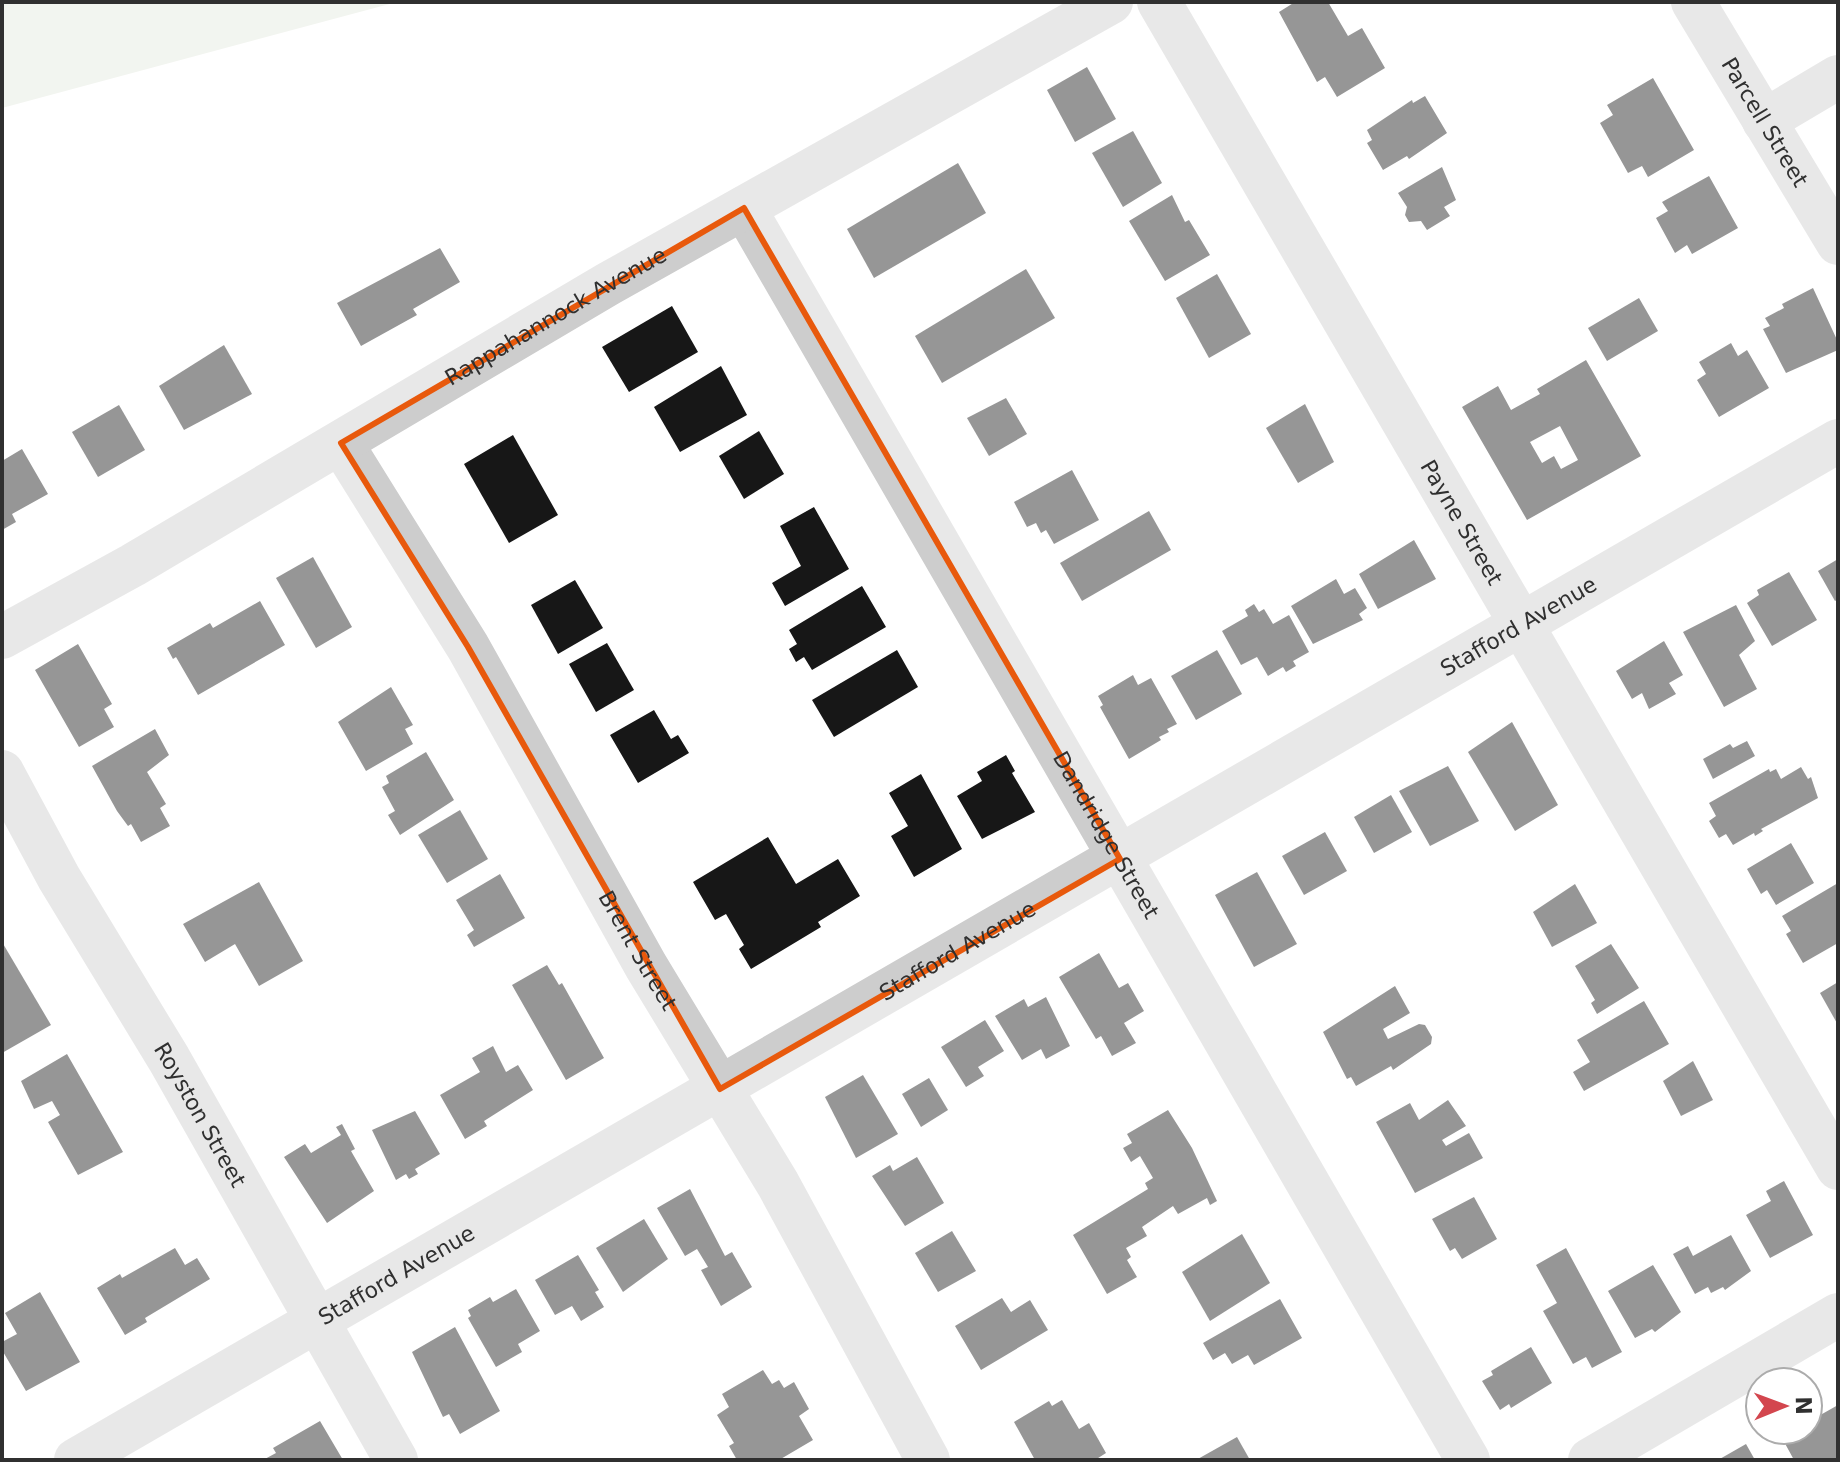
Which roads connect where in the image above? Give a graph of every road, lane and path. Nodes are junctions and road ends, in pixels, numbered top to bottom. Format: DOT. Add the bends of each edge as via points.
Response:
graph roads {
  1 [pos="1111,2"];
  2 [pos="1159,2"];
  3 [pos="1693,2"];
  4 [pos="1838,77"];
  5 [pos="1764,121"];
  6 [pos="1823,185"];
  7 [pos="744,208"];
  8 [pos="1838,243"];
  9 [pos="1838,441"];
  10 [pos="341,443"];
  11 [pos="1521,625"];
  12 [pos="2,637"];
  13 [pos="2,772"];
  14 [pos="1120,859"];
  15 [pos="720,1089"];
  16 [pos="1838,1168"];
  17 [pos="1838,1315"];
  18 [pos="316,1322"];
  19 [pos="76,1460"];
  20 [pos="396,1460"];
  21 [pos="928,1460"];
  22 [pos="1468,1460"];
  23 [pos="1590,1460"];
  1 -- 7 [label="street, Rappahannock Avenue"];
  2 -- 11 [label="street, Payne Street"];
  3 -- 5 [label="street, Parcell Street"];
  4 -- 5 [label="street"];
  5 -- 6 [label="street, Parcell Street"];
  6 -- 8 [label="street, Parcell Street"];
  7 -- 10 [label="street, Rappahannock Avenue"];
  7 -- 14 [label="street, Dandridge Street"];
  9 -- 11 [label="street, Stafford Avenue"];
  10 -- 12 [label="street, Rappahannock Avenue"];
  10 -- 15 [label="street, Brent Street" via="468,647"];
  11 -- 14 [label="street, Stafford Avenue"];
  11 -- 16 [label="street, Payne Street"];
  13 -- 18 [label="street, Royston Street"];
  14 -- 15 [label="street, Stafford Avenue"];
  14 -- 22 [label="street, Dandridge Street"];
  15 -- 18 [label="street, Stafford Avenue"];
  15 -- 21 [label="street, Brent Street" via="778,1184"];
  17 -- 23 [label="street"];
  18 -- 19 [label="street, Stafford Avenue"];
  18 -- 20 [label="street, Royston Street"];
}
